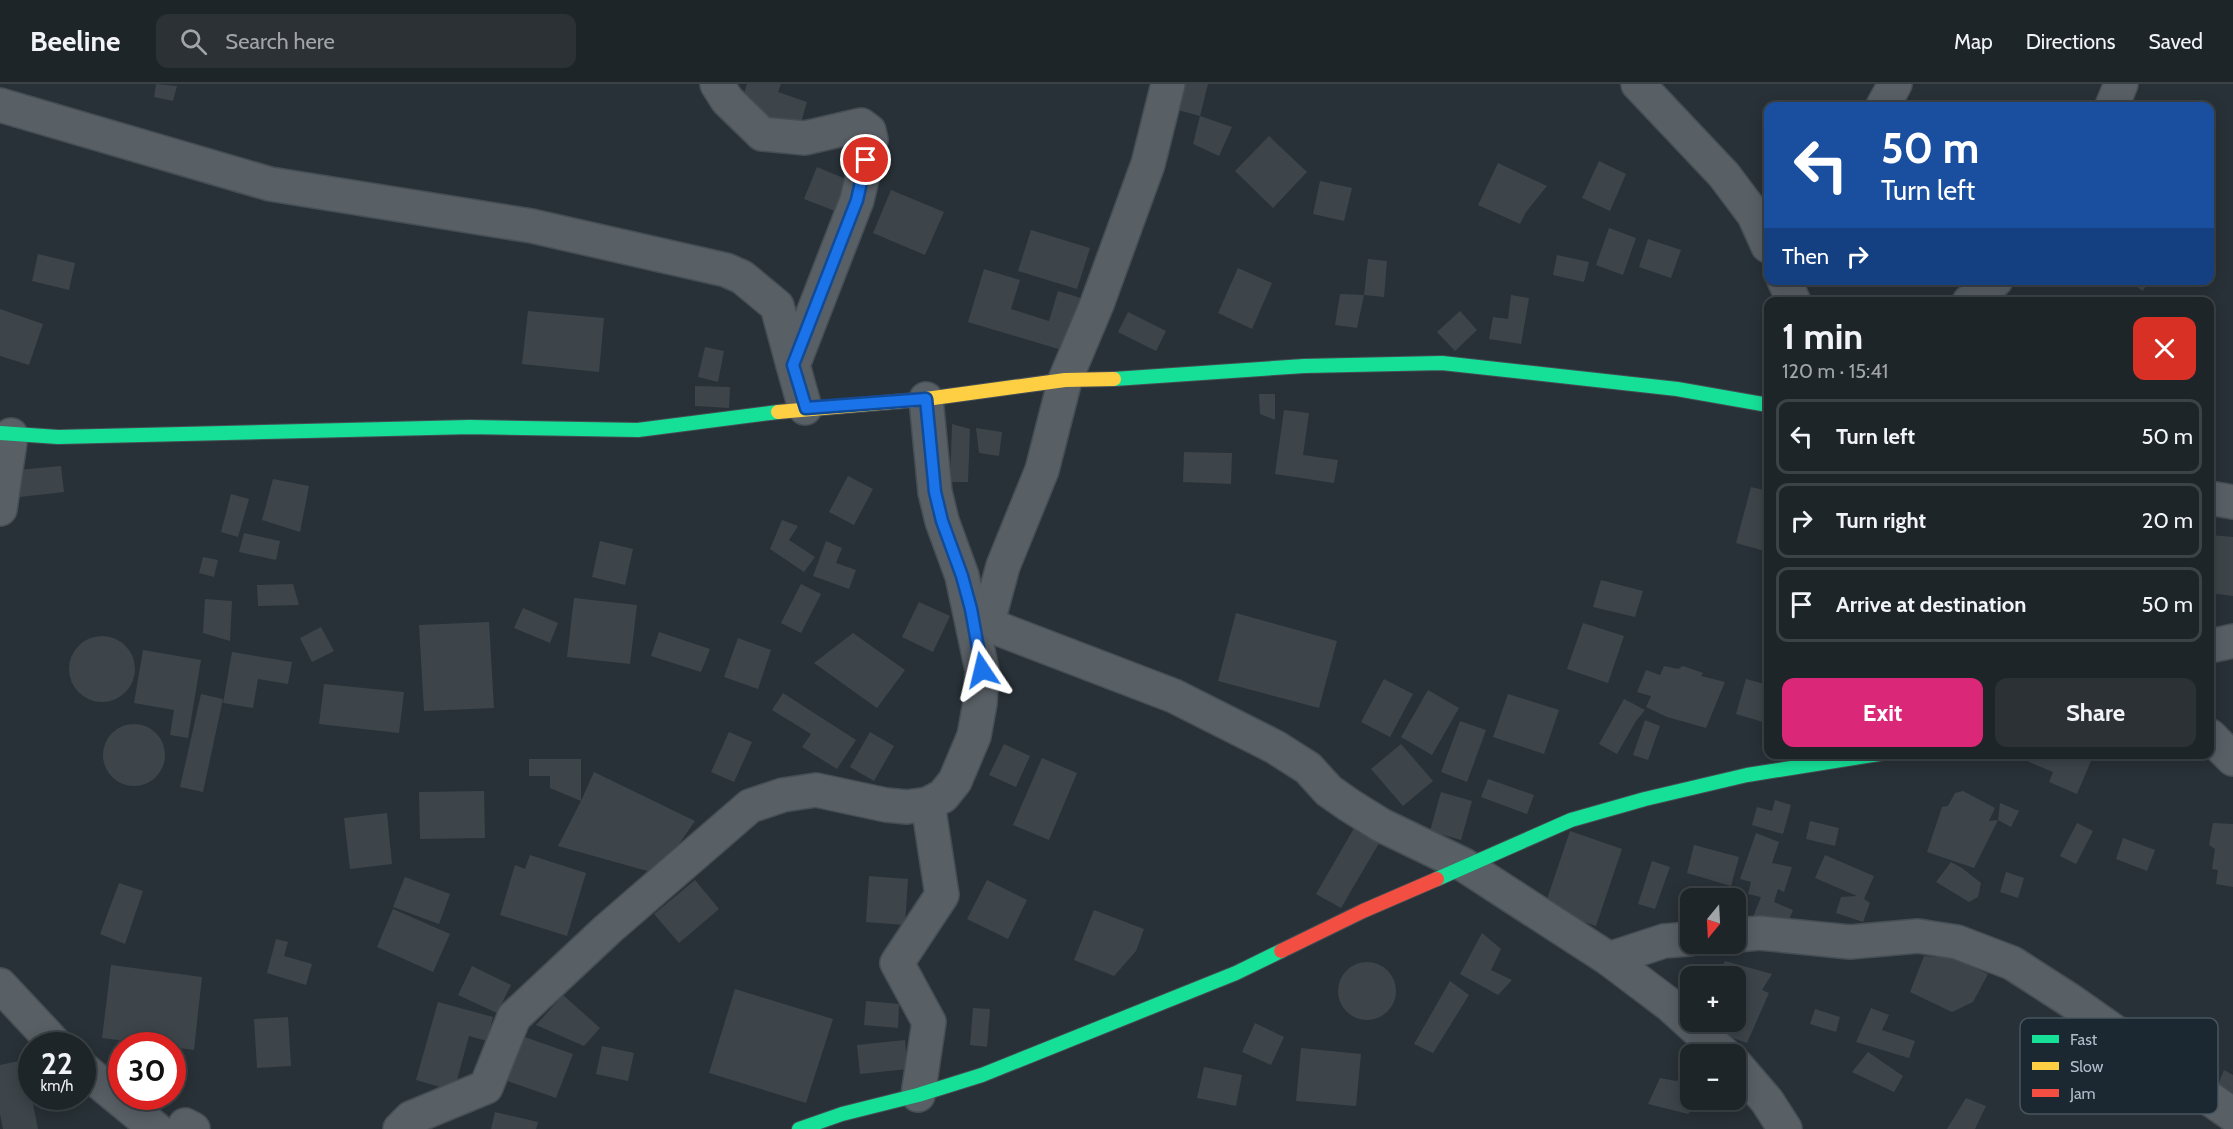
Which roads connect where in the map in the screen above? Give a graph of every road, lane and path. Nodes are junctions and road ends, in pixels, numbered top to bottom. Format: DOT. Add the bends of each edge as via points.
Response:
graph roads {
  1 [pos="717,84"];
  2 [pos="1168,84"];
  3 [pos="1638,84"];
  4 [pos="1895,84"];
  5 [pos="2121,84"];
  6 [pos="1884,102"];
  7 [pos="2114,102"];
  8 [pos="0,105"];
  9 [pos="1764,237"];
  10 [pos="1990,285"];
  11 [pos="1976,297"];
  12 [pos="793,365"];
  13 [pos="1065,380"];
  14 [pos="926,399"];
  15 [pos="1764,404"];
  16 [pos="806,408"];
  17 [pos="6,434"];
  18 [pos="2214,499"];
  19 [pos="2233,502"];
  20 [pos="0,508"];
  21 [pos="980,622"];
  22 [pos="2233,641"];
  23 [pos="2214,645"];
  24 [pos="2214,740"];
  25 [pos="1834,759"];
  26 [pos="2233,759"];
  27 [pos="928,804"];
  28 [pos="1464,865"];
  29 [pos="1746,934"];
  30 [pos="1680,940"];
  31 [pos="1609,959"];
  32 [pos="0,985"];
  33 [pos="2096,1018"];
  34 [pos="44,1032"];
  35 [pos="1713,1044"];
  36 [pos="1746,1077"];
  37 [pos="96,1080"];
  38 [pos="918,1095"];
  39 [pos="2218,1104"];
  40 [pos="2233,1115"];
  41 [pos="156,1129"];
  42 [pos="183,1129"];
  43 [pos="193,1129"];
  44 [pos="400,1129"];
  45 [pos="799,1129"];
  46 [pos="1785,1129"];
  1 -- 12 [label="street" via="727,100 762,134 805,138 861,125 869,131 871,140 857,200"];
  2 -- 13 [label="street" via="1148,164 1125,231"];
  3 -- 9 [label="street" via="1724,175 1754,214"];
  4 -- 6 [label="street"];
  5 -- 7 [label="street"];
  8 -- 12 [label="street" via="270,184 532,226 726,270 742,277 777,306"];
  10 -- 11 [label="street"];
  12 -- 16 [label="street"];
  13 -- 14 [label="street"];
  13 -- 15 [label="street" via="1304,366 1442,363 1677,389"];
  13 -- 21 [label="street" via="1042,470"];
  14 -- 16 [label="street"];
  14 -- 21 [label="street" via="935,492 942,521"];
  16 -- 17 [label="street" via="638,430 470,427 58,437"];
  17 -- 20 [label="street"];
  18 -- 19 [label="street"];
  21 -- 27 [label="street" via="982,670 975,736 955,780 943,796"];
  21 -- 28 [label="street" via="1174,696 1308,768 1329,792 1381,825"];
  22 -- 23 [label="street"];
  24 -- 26 [label="street"];
  25 -- 28 [label="street" via="1748,775 1570,820"];
  27 -- 38 [label="street" via="942,895 897,963 930,1022"];
  27 -- 44 [label="street" via="886,806 816,790 750,806 514,1017 486,1087 411,1118"];
  28 -- 31 [label="street"];
  28 -- 38 [label="street" via="1236,973 982,1075"];
  29 -- 33 [label="street" via="1851,942 1918,936 1957,942 2012,963"];
  30 -- 31 [label="street"];
  31 -- 35 [label="street"];
  32 -- 34 [label="street"];
  36 -- 46 [label="street"];
  37 -- 41 [label="street"];
  38 -- 45 [label="street"];
  39 -- 40 [label="street"];
  42 -- 43 [label="street" via="185,1125"];
}
